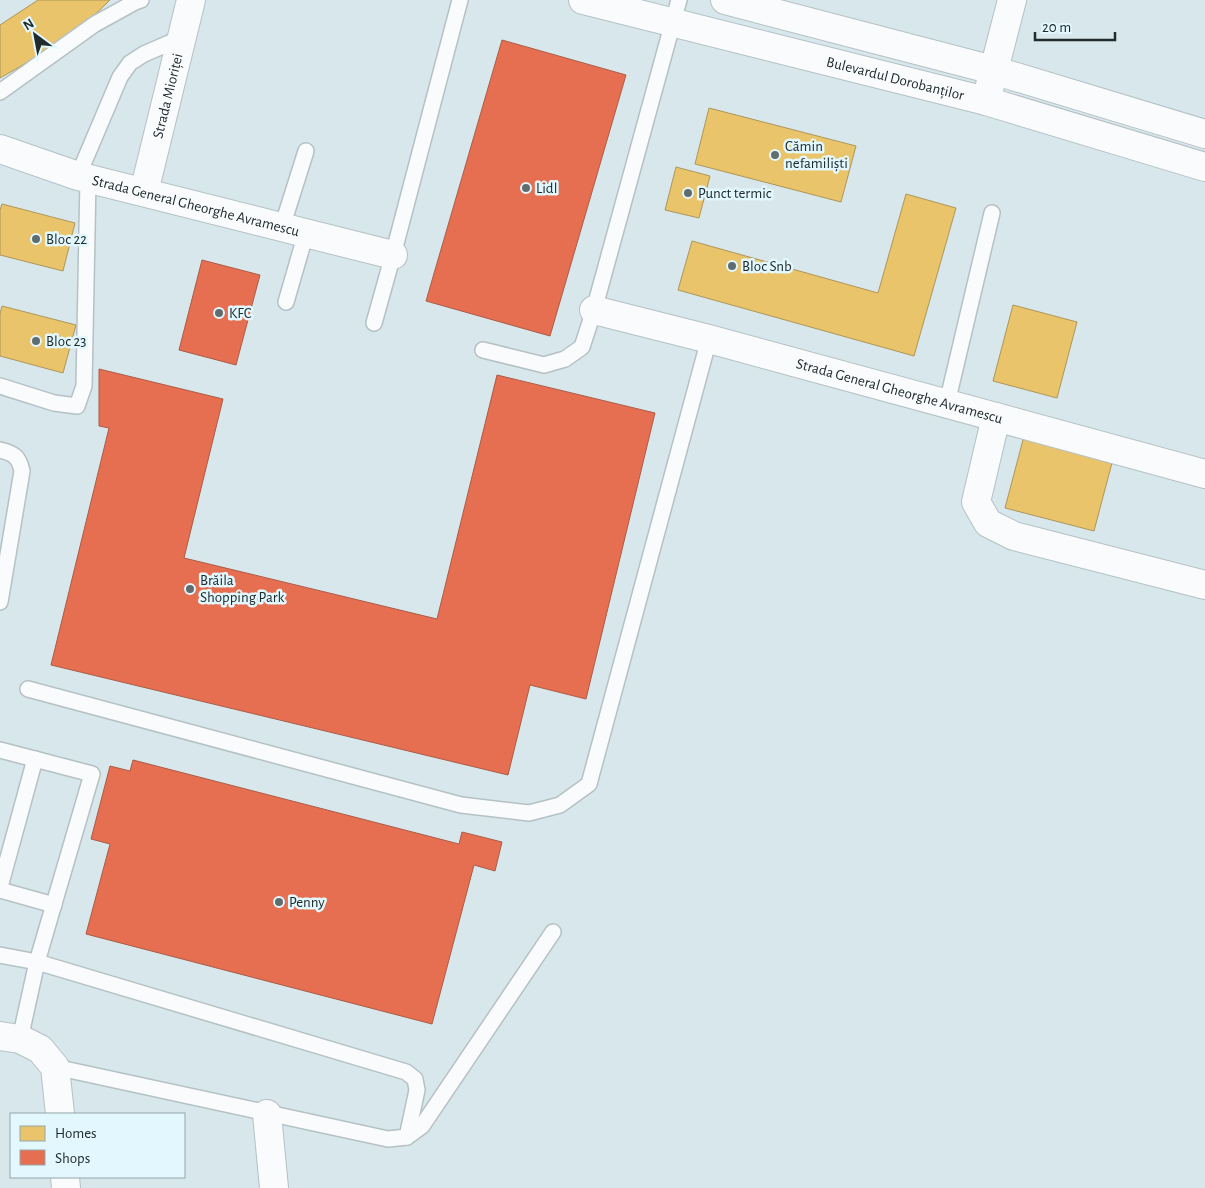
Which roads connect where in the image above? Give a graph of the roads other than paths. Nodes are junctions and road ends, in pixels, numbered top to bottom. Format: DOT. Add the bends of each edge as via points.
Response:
graph roads {
  1 [pos="140,0"];
  2 [pos="190,0"];
  3 [pos="460,0"];
  4 [pos="725,0"];
  5 [pos="1012,0"];
  6 [pos="592,1"];
  7 [pos="676,11"];
  8 [pos="181,38"];
  9 [pos="993,70"];
  10 [pos="0,92"];
  11 [pos="986,101"];
  12 [pos="1205,134"];
  13 [pos="0,149"];
  14 [pos="306,151"];
  15 [pos="1205,167"];
  16 [pos="83,178"];
  17 [pos="144,192"];
  18 [pos="992,213"];
  19 [pos="294,230"];
  20 [pos="393,255"];
  21 [pos="286,302"];
  22 [pos="594,310"];
  23 [pos="374,322"];
  24 [pos="709,339"];
  25 [pos="483,350"];
  26 [pos="0,386"];
  27 [pos="946,403"];
  28 [pos="996,417"];
  29 [pos="0,450"];
  30 [pos="1205,474"];
  31 [pos="1205,585"];
  32 [pos="0,602"];
  33 [pos="28,689"];
  34 [pos="0,750"];
  35 [pos="35,760"];
  36 [pos="0,889"];
  37 [pos="54,905"];
  38 [pos="553,932"];
  39 [pos="0,955"];
  40 [pos="37,962"];
  41 [pos="10,1037"];
  42 [pos="55,1067"];
  43 [pos="60,1113"];
  44 [pos="267,1114"];
  45 [pos="407,1137"];
  46 [pos="274,1188"];
  1 -- 10 [label="lane" via="95,24"];
  2 -- 8 [label="street, Strada Mioriței"];
  3 -- 20 [label="lane"];
  4 -- 9 [label="street"];
  5 -- 9 [label="street"];
  6 -- 7 [label="street, Bulevardul Dorobanților"];
  7 -- 11 [label="street, Bulevardul Dorobanților"];
  7 -- 22 [label="lane"];
  8 -- 16 [label="lane" via="144,54 130,63 120,77"];
  8 -- 17 [label="street, Strada Mioriței"];
  9 -- 11 [label="street"];
  9 -- 12 [label="street"];
  11 -- 15 [label="street, Bulevardul Dorobanților"];
  13 -- 16 [label="street, Strada General Gheorghe Avramescu"];
  14 -- 19 [label="lane"];
  16 -- 17 [label="street, Strada General Gheorghe Avramescu"];
  16 -- 26 [label="lane" via="84,386 77,406 54,403"];
  17 -- 19 [label="street, Strada General Gheorghe Avramescu"];
  18 -- 27 [label="lane"];
  19 -- 20 [label="street, Strada General Gheorghe Avramescu"];
  19 -- 21 [label="lane"];
  20 -- 23 [label="lane"];
  22 -- 24 [label="street, Strada General Gheorghe Avramescu"];
  22 -- 25 [label="lane" via="582,346 565,359 544,365"];
  24 -- 27 [label="street, Strada General Gheorghe Avramescu"];
  24 -- 33 [label="lane" via="590,784 560,805 529,813 461,805"];
  27 -- 28 [label="street, Strada General Gheorghe Avramescu"];
  28 -- 30 [label="street, Strada General Gheorghe Avramescu"];
  28 -- 31 [label="street" via="976,502 988,523 1014,536"];
  29 -- 32 [label="lane" via="16,456 22,471"];
  34 -- 35 [label="lane"];
  35 -- 36 [label="lane"];
  35 -- 37 [label="lane" via="92,774"];
  36 -- 37 [label="lane"];
  37 -- 40 [label="lane"];
  38 -- 45 [label="lane" via="422,1126"];
  39 -- 40 [label="lane"];
  40 -- 41 [label="lane"];
  40 -- 45 [label="lane" via="406,1072 415,1079 417,1090"];
  41 -- 42 [label="street" via="40,1048"];
  42 -- 43 [label="street"];
  42 -- 44 [label="lane"];
  44 -- 45 [label="lane" via="388,1139"];
  44 -- 46 [label="street"];
}
